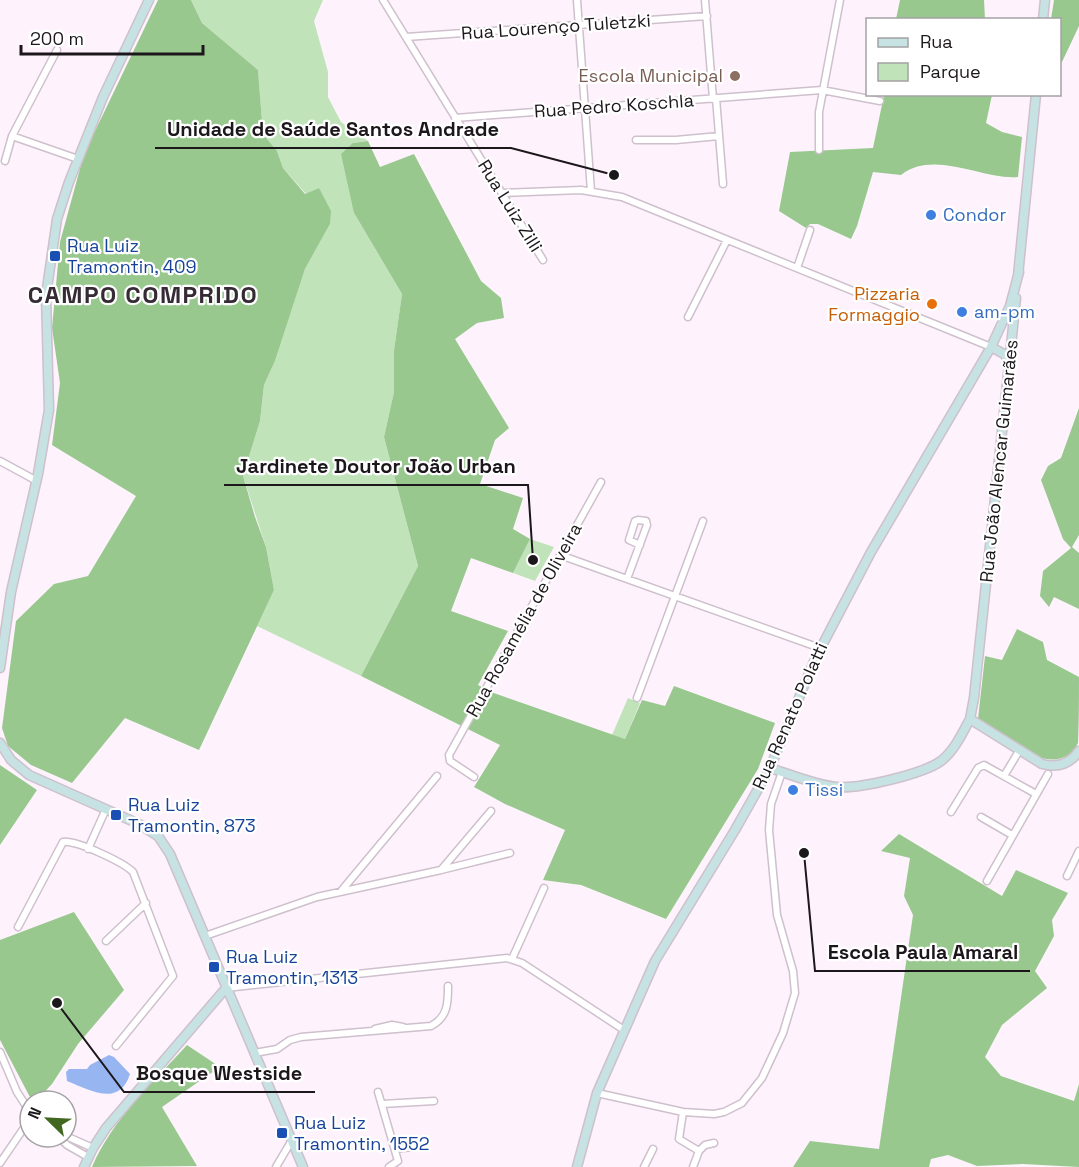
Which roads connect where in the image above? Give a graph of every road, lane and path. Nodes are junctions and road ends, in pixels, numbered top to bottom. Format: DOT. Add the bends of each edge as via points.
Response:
graph roads {
  1 [pos="149,0"];
  2 [pos="383,0"];
  3 [pos="577,0"];
  4 [pos="705,0"];
  5 [pos="840,0"];
  6 [pos="1045,0"];
  7 [pos="706,16"];
  8 [pos="1043,18"];
  9 [pos="579,25"];
  10 [pos="406,37"];
  11 [pos="57,50"];
  12 [pos="822,90"];
  13 [pos="1036,96"];
  14 [pos="714,98"];
  15 [pos="880,101"];
  16 [pos="585,108"];
  17 [pos="455,118"];
  18 [pos="12,136"];
  19 [pos="719,136"];
  20 [pos="636,140"];
  21 [pos="819,150"];
  22 [pos="78,159"];
  23 [pos="5,161"];
  24 [pos="723,184"];
  25 [pos="591,190"];
  26 [pos="502,193"];
  27 [pos="810,230"];
  28 [pos="727,240"];
  29 [pos="543,260"];
  30 [pos="797,268"];
  31 [pos="1019,272"];
  32 [pos="688,317"];
  33 [pos="991,347"];
  34 [pos="1010,361"];
  35 [pos="0,461"];
  36 [pos="37,481"];
  37 [pos="601,482"];
  38 [pos="703,521"];
  39 [pos="640,545"];
  40 [pos="560,555"];
  41 [pos="627,579"];
  42 [pos="675,596"];
  43 [pos="3,614"];
  44 [pos="2,639"];
  45 [pos="820,648"];
  46 [pos="0,668"];
  47 [pos="637,698"];
  48 [pos="970,719"];
  49 [pos="0,743"];
  50 [pos="1019,751"];
  51 [pos="1079,751"];
  52 [pos="1075,762"];
  53 [pos="770,768"];
  54 [pos="782,772"];
  55 [pos="1047,774"];
  56 [pos="437,776"];
  57 [pos="1004,776"];
  58 [pos="474,777"];
  59 [pos="760,787"];
  60 [pos="773,794"];
  61 [pos="1036,794"];
  62 [pos="105,809"];
  63 [pos="491,811"];
  64 [pos="951,812"];
  65 [pos="981,818"];
  66 [pos="1012,835"];
  67 [pos="88,849"];
  68 [pos="1079,851"];
  69 [pos="510,853"];
  70 [pos="441,870"];
  71 [pos="1067,876"];
  72 [pos="987,881"];
  73 [pos="544,888"];
  74 [pos="342,890"];
  75 [pos="146,903"];
  76 [pos="18,927"];
  77 [pos="205,936"];
  78 [pos="106,941"];
  79 [pos="512,959"];
  80 [pos="448,986"];
  81 [pos="226,988"];
  82 [pos="624,1030"];
  83 [pos="116,1046"];
  84 [pos="0,1052"];
  85 [pos="254,1053"];
  86 [pos="378,1092"];
  87 [pos="597,1093"];
  88 [pos="18,1094"];
  89 [pos="434,1101"];
  90 [pos="382,1104"];
  91 [pos="683,1112"];
  92 [pos="18,1137"];
  93 [pos="292,1140"];
  94 [pos="78,1141"];
  95 [pos="714,1143"];
  96 [pos="412,1147"];
  97 [pos="93,1148"];
  98 [pos="75,1149"];
  99 [pos="395,1149"];
  100 [pos="653,1149"];
  101 [pos="699,1151"];
  102 [pos="88,1156"];
  103 [pos="0,1163"];
  104 [pos="84,1167"];
  105 [pos="276,1167"];
  106 [pos="303,1167"];
  107 [pos="389,1167"];
  108 [pos="577,1167"];
  109 [pos="644,1167"];
  110 [pos="693,1167"];
  1 -- 22 [label="main road"];
  2 -- 10 [label="street, Rua Luiz Zilli"];
  3 -- 9 [label="street"];
  4 -- 7 [label="street"];
  5 -- 12 [label="street"];
  6 -- 8 [label="main road"];
  7 -- 9 [label="street, Rua Lourenço Tuletzki"];
  7 -- 14 [label="street"];
  9 -- 10 [label="street, Rua Lourenço Tuletzki"];
  9 -- 16 [label="street"];
  10 -- 17 [label="street, Rua Luiz Zilli"];
  11 -- 18 [label="street"];
  12 -- 14 [label="street, Rua Pedro Koschla"];
  12 -- 15 [label="street, Rua Pedro Koschla"];
  12 -- 21 [label="street"];
  13 -- 31 [label="main road, Rua João Alencar Guimarães"];
  14 -- 16 [label="street, Rua Pedro Koschla"];
  14 -- 19 [label="street"];
  16 -- 17 [label="street, Rua Pedro Koschla"];
  16 -- 25 [label="street"];
  17 -- 26 [label="street, Rua Luiz Zilli"];
  18 -- 22 [label="street"];
  18 -- 23 [label="street"];
  19 -- 20 [label="street"];
  19 -- 24 [label="street"];
  22 -- 36 [label="main road" via="61,204 48,273 49,410"];
  25 -- 26 [label="street"];
  25 -- 28 [label="street" via="622,197"];
  26 -- 29 [label="street, Rua Luiz Zilli"];
  27 -- 30 [label="street"];
  28 -- 30 [label="street"];
  28 -- 32 [label="street"];
  30 -- 33 [label="street"];
  31 -- 33 [label="main road, Rua Renato Polatti"];
  31 -- 34 [label="main road, Rua João Alencar Guimarães"];
  33 -- 34 [label="main road"];
  33 -- 45 [label="main road, Rua Renato Polatti"];
  34 -- 48 [label="main road, Rua João Alencar Guimarães"];
  35 -- 36 [label="street"];
  36 -- 43 [label="main road"];
  37 -- 40 [label="street, Rua Rosamélia de Oliveira"];
  38 -- 42 [label="street"];
  39 -- 41 [label="street"];
  40 -- 41 [label="street"];
  40 -- 58 [label="street, Rua Rosamélia de Oliveira" via="449,755"];
  41 -- 42 [label="street"];
  42 -- 45 [label="street"];
  42 -- 47 [label="street"];
  43 -- 44 [label="main road"];
  44 -- 46 [label="main road"];
  45 -- 53 [label="main road, Rua Renato Polatti"];
  48 -- 50 [label="main road"];
  48 -- 54 [label="main road" via="953,749 941,761 901,776 838,787"];
  49 -- 62 [label="main road" via="11,760 29,775"];
  50 -- 52 [label="main road" via="1046,765"];
  50 -- 57 [label="street"];
  51 -- 52 [label="main road"];
  53 -- 54 [label="main road"];
  53 -- 59 [label="main road, Rua Renato Polatti"];
  54 -- 60 [label="street"];
  55 -- 61 [label="street"];
  56 -- 74 [label="street"];
  57 -- 61 [label="street"];
  57 -- 64 [label="street" via="980,765"];
  59 -- 60 [label="street"];
  59 -- 82 [label="main road, Rua Renato Polatti" via="660,952"];
  60 -- 91 [label="street" via="770,841 779,926 795,981 793,1004 767,1070 749,1096 724,1112"];
  61 -- 66 [label="street"];
  62 -- 67 [label="street"];
  62 -- 77 [label="main road" via="158,836 175,865"];
  63 -- 70 [label="street"];
  65 -- 66 [label="street"];
  66 -- 72 [label="street"];
  67 -- 75 [label="street" via="129,867"];
  67 -- 76 [label="street" via="70,842 61,844"];
  68 -- 71 [label="street"];
  69 -- 70 [label="street"];
  70 -- 74 [label="street"];
  73 -- 79 [label="street"];
  74 -- 77 [label="street"];
  75 -- 78 [label="street"];
  75 -- 83 [label="street" via="173,976"];
  77 -- 81 [label="main road"];
  79 -- 81 [label="street"];
  79 -- 82 [label="street"];
  80 -- 85 [label="street" via="446,1010 440,1020 426,1028 301,1037 277,1049"];
  81 -- 85 [label="main road"];
  81 -- 97 [label="main road" via="116,1115"];
  82 -- 87 [label="main road, Rua Renato Polatti"];
  84 -- 88 [label="street"];
  85 -- 93 [label="main road"];
  86 -- 90 [label="street"];
  87 -- 91 [label="street"];
  87 -- 108 [label="main road, Rua Renato Polatti"];
  89 -- 90 [label="street"];
  90 -- 99 [label="street"];
  91 -- 101 [label="street" via="679,1139"];
  92 -- 103 [label="street"];
  93 -- 105 [label="street"];
  93 -- 106 [label="main road"];
  94 -- 97 [label="street"];
  95 -- 101 [label="street"];
  96 -- 99 [label="street"];
  97 -- 102 [label="main road"];
  98 -- 102 [label="street"];
  99 -- 107 [label="street" via="398,1161"];
  100 -- 109 [label="street"];
  101 -- 110 [label="street"];
  102 -- 104 [label="main road"];
}
